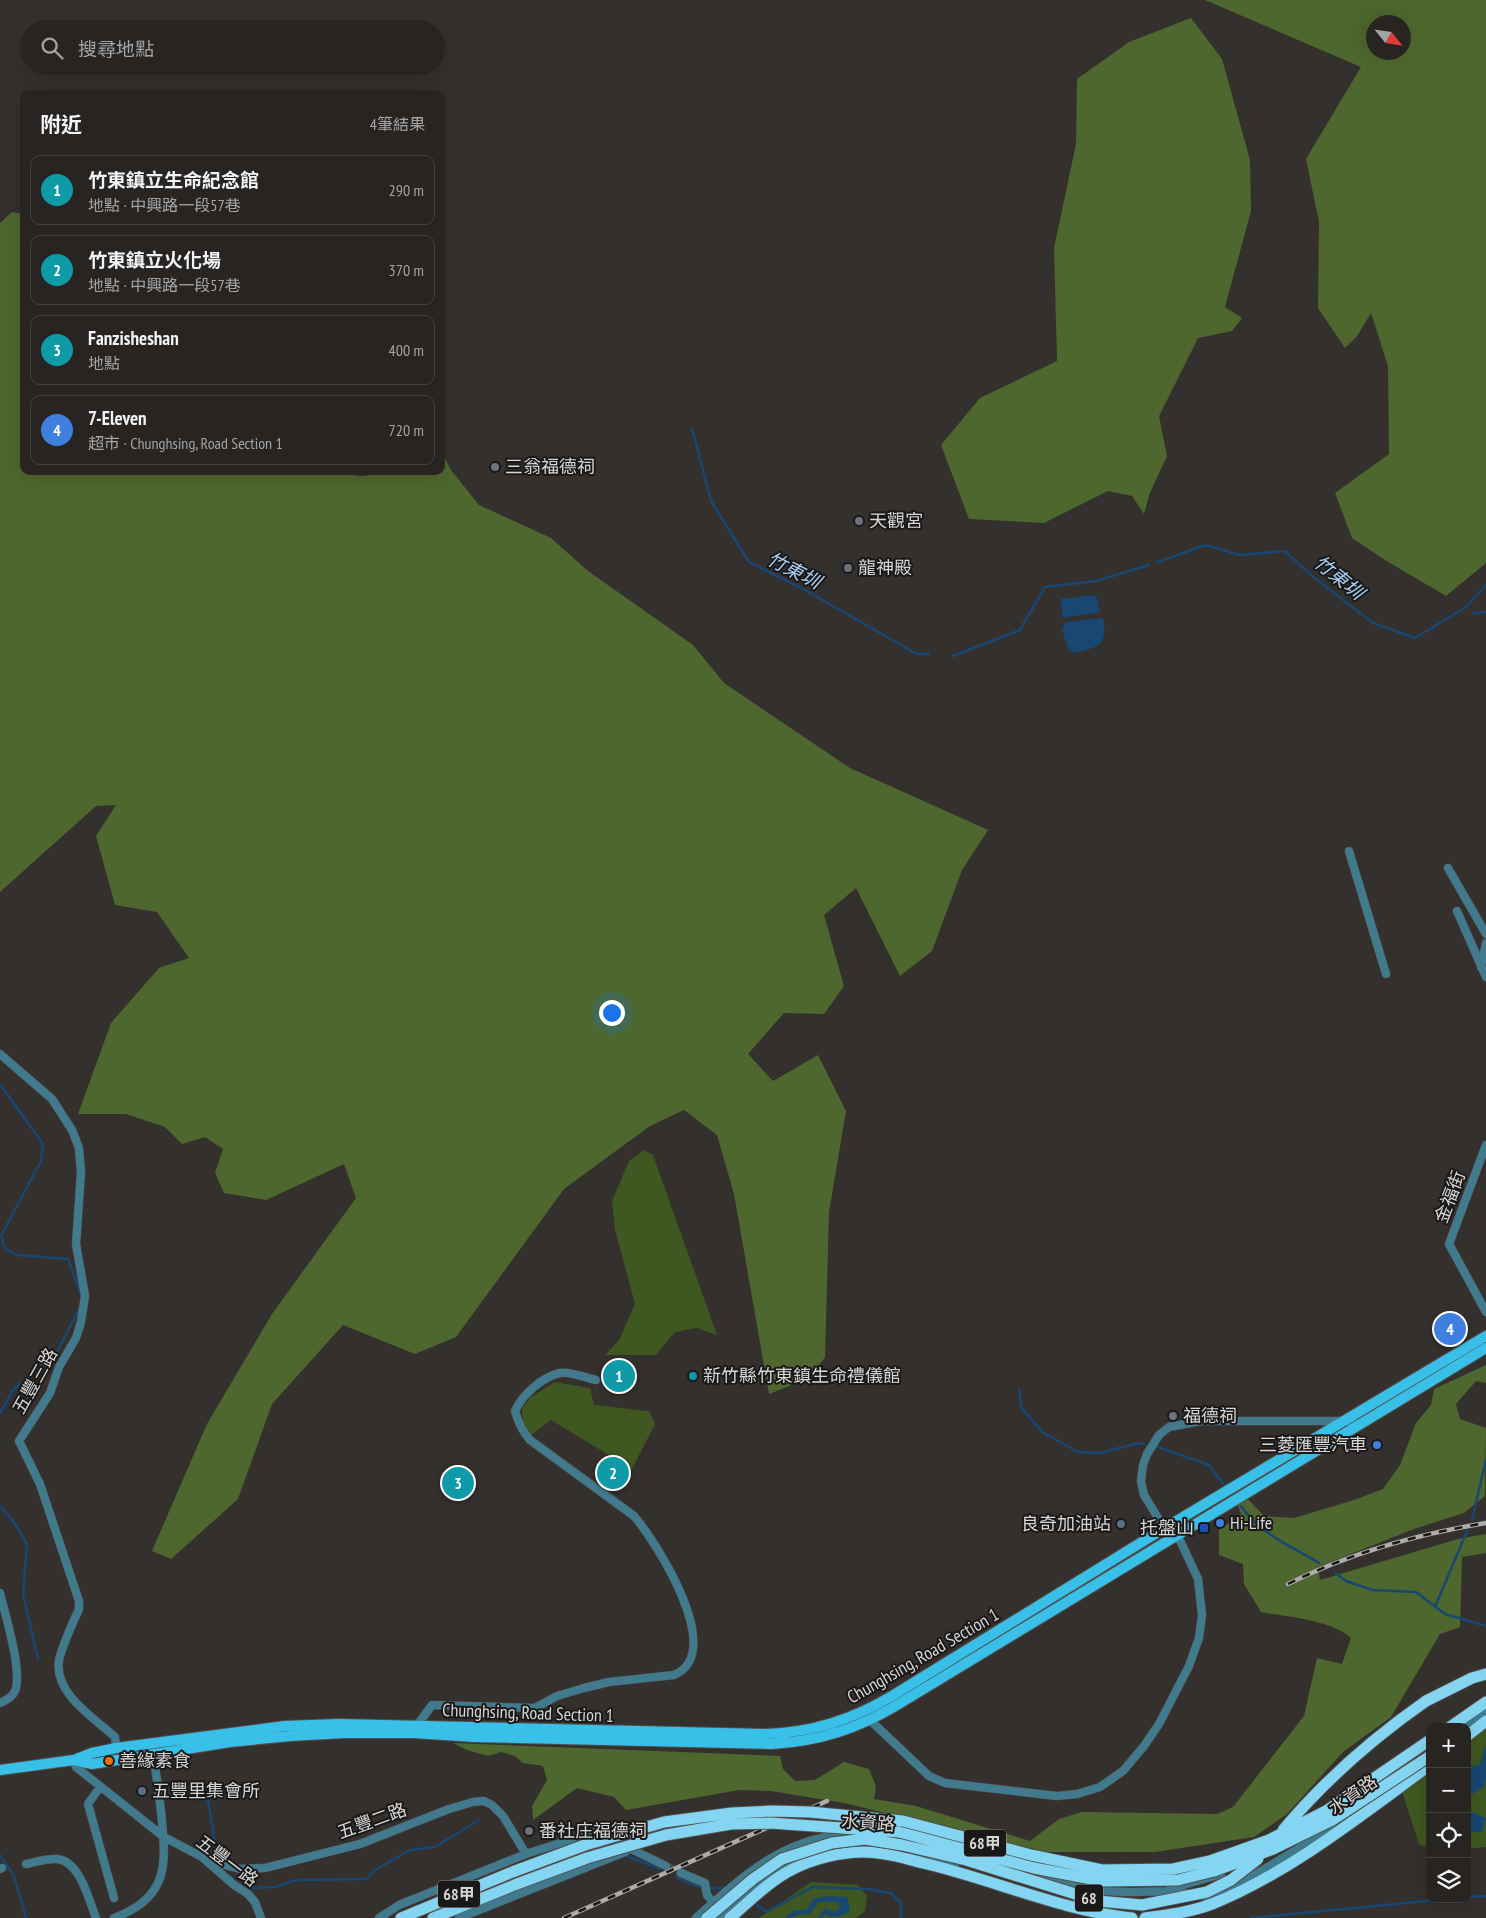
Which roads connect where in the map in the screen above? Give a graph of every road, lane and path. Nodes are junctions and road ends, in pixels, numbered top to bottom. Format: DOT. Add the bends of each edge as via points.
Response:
graph roads {
  1 [pos="1349,851"];
  2 [pos="1448,868"];
  3 [pos="1457,911"];
  4 [pos="1486,934"];
  5 [pos="1486,943"];
  6 [pos="1481,967"];
  7 [pos="1386,974"];
  8 [pos="1486,977"];
  9 [pos="0,1054"];
  10 [pos="1486,1145"];
  11 [pos="1486,1312"];
  12 [pos="1486,1336"];
  13 [pos="1486,1348"];
  14 [pos="596,1380"];
  15 [pos="1345,1421"];
  16 [pos="1359,1424"];
  17 [pos="1168,1526"];
  18 [pos="1177,1534"];
  19 [pos="0,1593"];
  20 [pos="1486,1674"];
  21 [pos="0,1702"];
  22 [pos="1486,1702"];
  23 [pos="1486,1713"];
  24 [pos="1486,1720"];
  25 [pos="871,1721"];
  26 [pos="1456,1723"];
  27 [pos="1471,1724"];
  28 [pos="415,1729"];
  29 [pos="1471,1729"];
  30 [pos="1471,1733"];
  31 [pos="1426,1743"];
  32 [pos="116,1748"];
  33 [pos="153,1750"];
  34 [pos="1426,1759"];
  35 [pos="1426,1759"];
  36 [pos="74,1760"];
  37 [pos="1426,1768"];
  38 [pos="0,1770"];
  39 [pos="100,1787"];
  40 [pos="164,1837"];
  41 [pos="629,1848"];
  42 [pos="1290,1852"];
  43 [pos="526,1854"];
  44 [pos="202,1856"];
  45 [pos="26,1864"];
  46 [pos="666,1866"];
  47 [pos="681,1872"];
  48 [pos="1059,1881"];
  49 [pos="1166,1891"];
  50 [pos="114,1898"];
  51 [pos="713,1903"];
  52 [pos="725,1917"];
  53 [pos="96,1918"];
  54 [pos="114,1918"];
  55 [pos="261,1918"];
  56 [pos="379,1918"];
  57 [pos="401,1918"];
  58 [pos="433,1918"];
  59 [pos="458,1918"];
  60 [pos="696,1918"];
  61 [pos="708,1918"];
  62 [pos="1132,1918"];
  63 [pos="1145,1918"];
  1 -- 7 [label="street"];
  2 -- 4 [label="street"];
  3 -- 6 [label="street"];
  5 -- 6 [label="street"];
  6 -- 8 [label="street"];
  9 -- 32 [label="street, 五豐三路" via="52,1099 72,1130 79,1148 81,1173 76,1244 85,1296 81,1322 50,1393 19,1441 40,1484 79,1602 60,1657 60,1677 76,1702 115,1737"];
  10 -- 11 [label="street, 金福街" via="1449,1244"];
  12 -- 15 [label="main road, Chunghsing, Road Section 1"];
  13 -- 16 [label="main road, Chunghsing, Road Section 1"];
  14 -- 28 [label="street" via="560,1373 546,1380 520,1399 515,1410 518,1422 530,1440 634,1516 644,1528 676,1582 695,1639 690,1662 683,1671 674,1675 584,1688 557,1696 535,1708 432,1705"];
  15 -- 16 [label="street"];
  15 -- 17 [label="main road, Chunghsing, Road Section 1"];
  15 -- 17 [label="street" via="1201,1422 1169,1427 1152,1443 1141,1481 1144,1495 1160,1522"];
  16 -- 18 [label="main road, Chunghsing, Road Section 1"];
  17 -- 18 [label="street"];
  17 -- 28 [label="main road, Chunghsing, Road Section 1" via="866,1712 821,1728 767,1734"];
  18 -- 25 [label="main road, Chunghsing, Road Section 1"];
  18 -- 25 [label="street" via="1198,1580 1202,1597 1199,1638 1189,1666 1158,1724 1123,1771 1100,1787 1057,1796 945,1784 930,1776"];
  19 -- 21 [label="street" via="12,1637 17,1676 16,1690 10,1698"];
  20 -- 61 [label="highway, 68, bridge" via="1426,1701 1380,1733 1333,1776 1262,1855 1231,1880 1208,1892 1142,1905 1098,1900 966,1860 865,1839 832,1843 782,1859"];
  22 -- 26 [label="highway"];
  23 -- 27 [label="street"];
  24 -- 29 [label="highway"];
  24 -- 30 [label="highway"];
  25 -- 28 [label="main road, Chunghsing, Road Section 1" via="826,1737 772,1744 475,1737"];
  28 -- 33 [label="main road, Chunghsing, Road Section 1" via="339,1724 285,1726 176,1740"];
  31 -- 57 [label="highway, 68甲, bridge" via="1326,1812 1269,1840 1210,1861 1173,1869 1102,1870 903,1821 810,1812 732,1813 664,1822 585,1845"];
  32 -- 33 [label="main road"];
  32 -- 36 [label="main road" via="92,1752"];
  33 -- 36 [label="main road" via="92,1764"];
  33 -- 40 [label="street"];
  34 -- 42 [label="street, 水資路" via="1356,1813"];
  35 -- 58 [label="highway, 68甲, bridge" via="1334,1819 1274,1850 1178,1880 1102,1881 899,1832 770,1823 731,1824 666,1835 587,1858"];
  36 -- 38 [label="main road"];
  36 -- 39 [label="street, 五豐一路" via="76,1767"];
  37 -- 63 [label="highway" via="1327,1838 1238,1892 1190,1910"];
  39 -- 40 [label="street, 五豐一路"];
  39 -- 50 [label="street" via="88,1804"];
  40 -- 44 [label="street, 五豐一路"];
  40 -- 54 [label="street" via="164,1868 157,1888 140,1906"];
  41 -- 43 [label="street" via="631,1842 626,1828 616,1825"];
  41 -- 46 [label="street"];
  41 -- 59 [label="street"];
  42 -- 49 [label="street, 水資路"];
  42 -- 49 [label="street, 水資路" via="1236,1886 1210,1897"];
  43 -- 44 [label="street, 五豐二路" via="503,1816 492,1805 479,1802 449,1809 360,1844 265,1868 240,1869"];
  43 -- 56 [label="street" via="399,1905"];
  44 -- 55 [label="street, 五豐一路" via="234,1886 248,1894"];
  45 -- 53 [label="street" via="57,1859 69,1864 79,1877"];
  47 -- 51 [label="street" via="705,1883 707,1895"];
  48 -- 49 [label="street, 水資路" via="1120,1892"];
  48 -- 51 [label="street, 水資路" via="898,1839 858,1834 831,1836 794,1845 767,1859"];
  48 -- 52 [label="street, 水資路" via="896,1852 858,1848 833,1850 788,1864 758,1885"];
  51 -- 52 [label="street"];
  51 -- 60 [label="street, 水資路"];
  52 -- 62 [label="highway, 68" via="793,1869 833,1856 864,1852 961,1872 1097,1913"];
}
